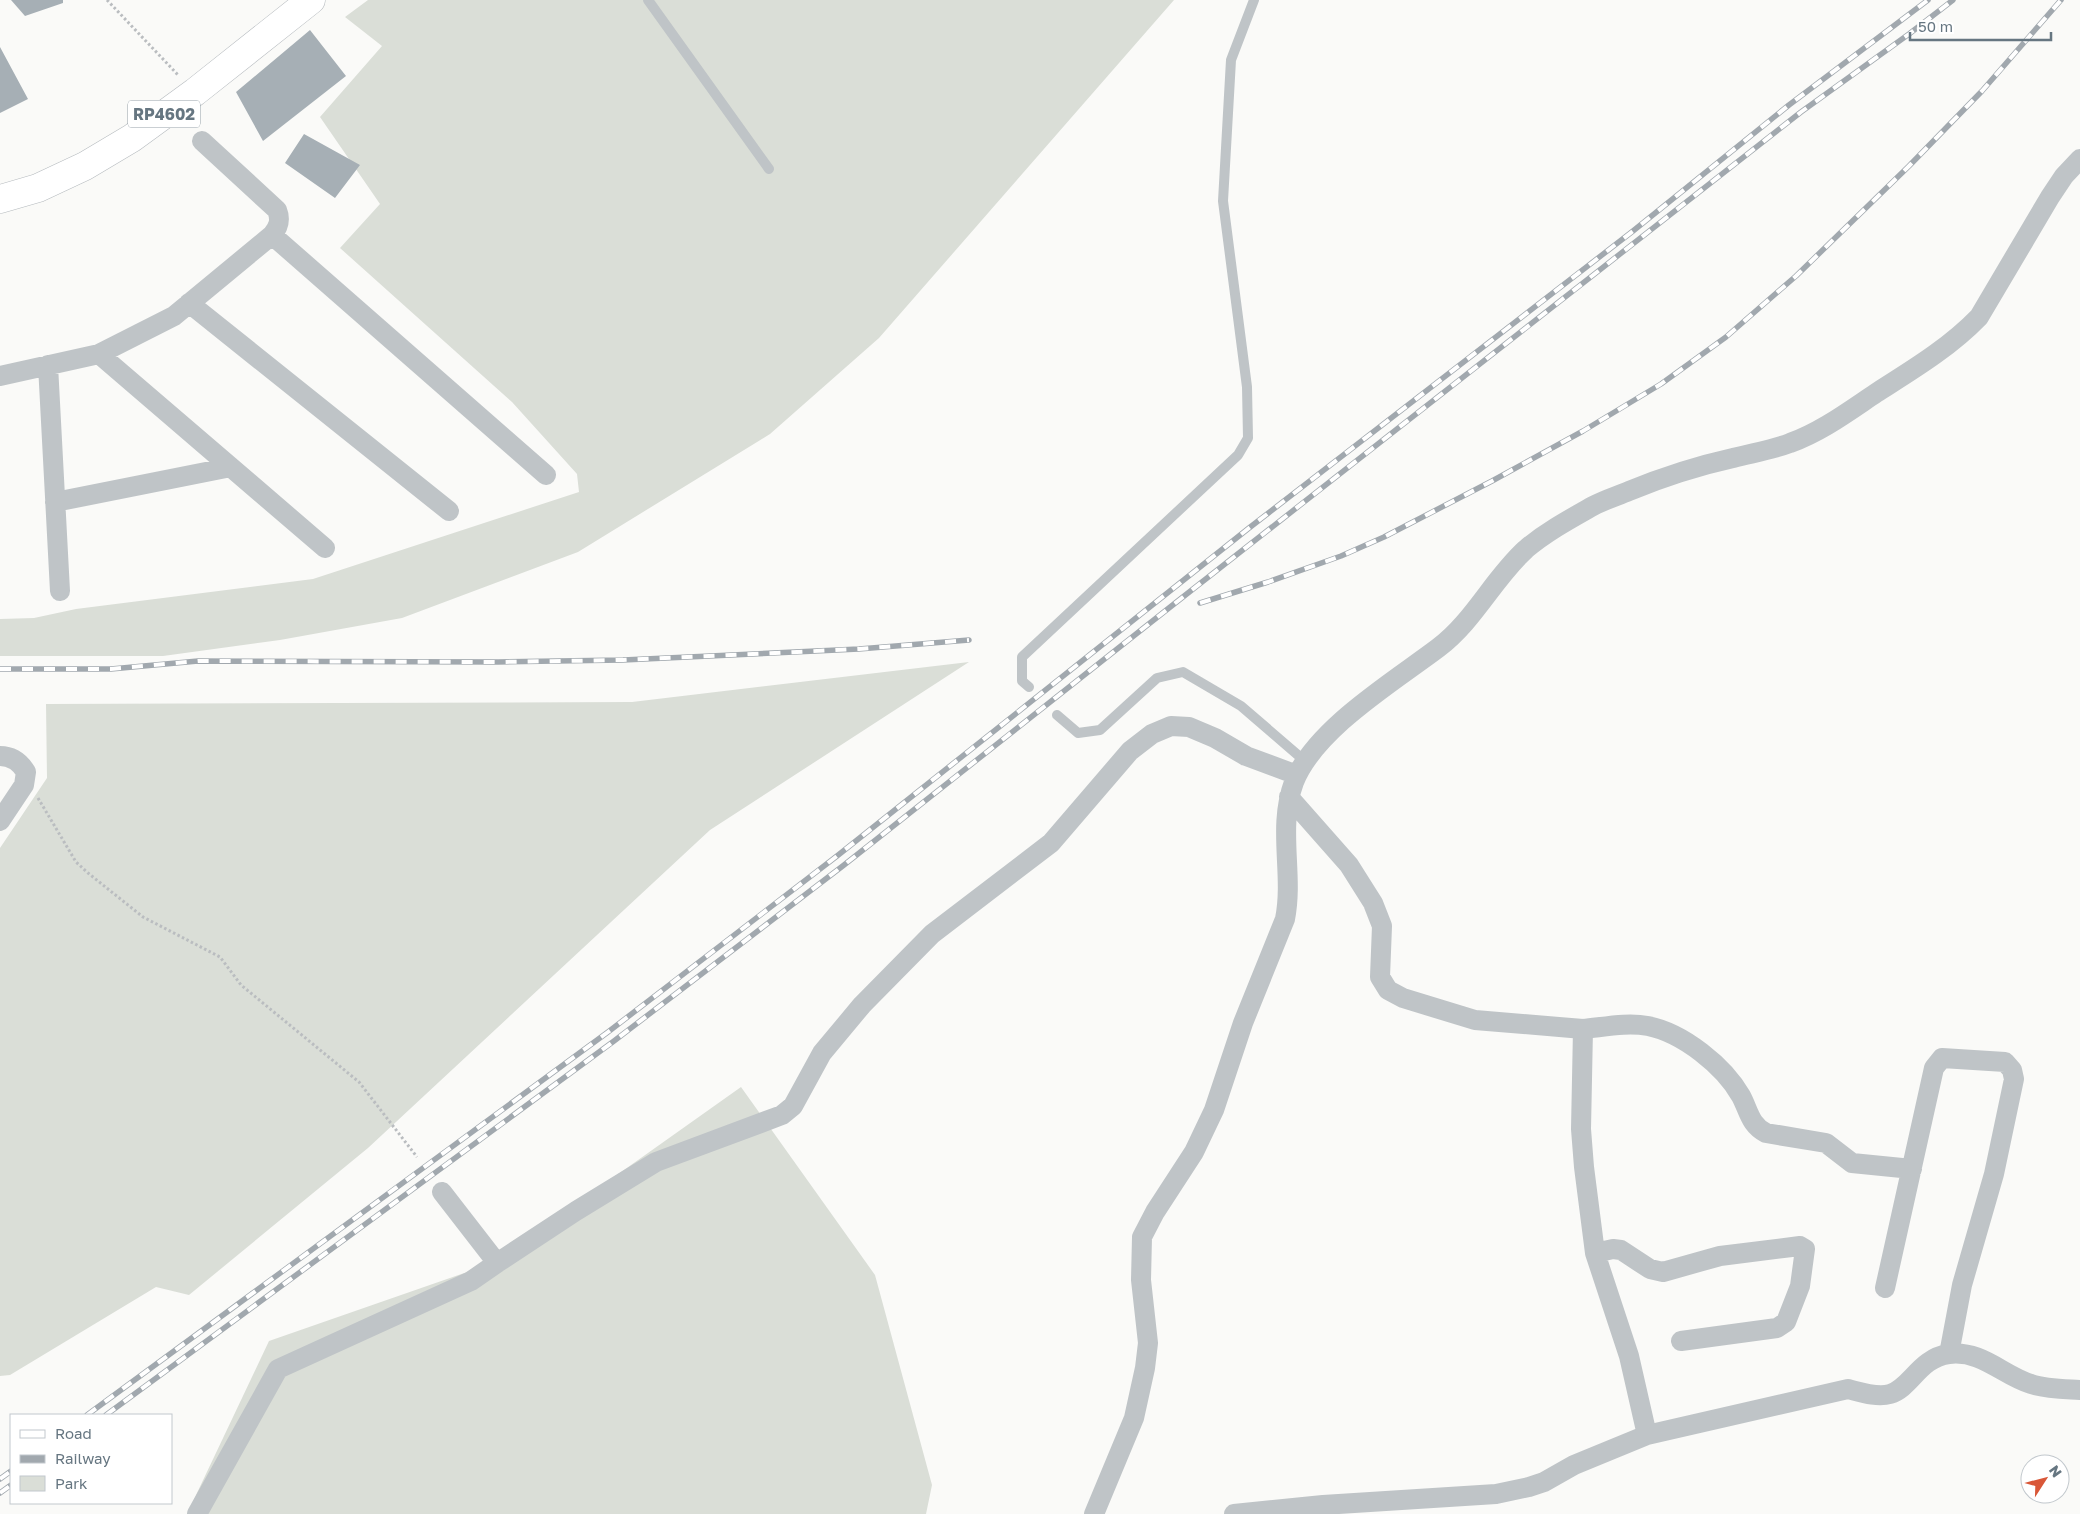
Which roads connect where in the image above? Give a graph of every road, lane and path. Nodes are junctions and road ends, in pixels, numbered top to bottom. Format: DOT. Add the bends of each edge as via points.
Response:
graph roads {
  1 [pos="107,0"];
  2 [pos="311,0"];
  3 [pos="648,0"];
  4 [pos="1254,0"];
  5 [pos="195,92"];
  6 [pos="202,141"];
  7 [pos="2080,159"];
  8 [pos="769,169"];
  9 [pos="0,199"];
  10 [pos="272,235"];
  11 [pos="190,304"];
  12 [pos="99,354"];
  13 [pos="48,365"];
  14 [pos="0,376"];
  15 [pos="231,467"];
  16 [pos="546,475"];
  17 [pos="55,502"];
  18 [pos="449,511"];
  19 [pos="325,548"];
  20 [pos="60,591"];
  21 [pos="1029,688"];
  22 [pos="1057,715"];
  23 [pos="0,756"];
  24 [pos="1302,768"];
  25 [pos="26,779"];
  26 [pos="1289,798"];
  27 [pos="0,821"];
  28 [pos="1583,1029"];
  29 [pos="417,1157"];
  30 [pos="1912,1169"];
  31 [pos="442,1192"];
  32 [pos="1595,1253"];
  33 [pos="497,1263"];
  34 [pos="1884,1288"];
  35 [pos="1681,1341"];
  36 [pos="1949,1354"];
  37 [pos="2080,1390"];
  38 [pos="1648,1435"];
  39 [pos="197,1514"];
  40 [pos="1094,1514"];
  41 [pos="1234,1514"];
  1 -- 5 [label="path"];
  2 -- 5 [label="main road, RP4602"];
  3 -- 8 [label="lane"];
  4 -- 21 [label="lane" via="1231,60 1223,201 1247,387 1248,438 1238,454 1022,657 1022,681"];
  5 -- 9 [label="main road, RP4602" via="132,138 85,166 38,188"];
  6 -- 10 [label="street" via="277,210 279,226"];
  7 -- 24 [label="street" via="2064,176 1979,317 1963,334 1809,434 1790,443 1649,483 1595,505 1542,537 1525,550 1461,628 1355,710 1324,740"];
  10 -- 11 [label="street"];
  10 -- 16 [label="street"];
  11 -- 12 [label="street" via="174,316"];
  11 -- 18 [label="street"];
  12 -- 13 [label="street"];
  12 -- 15 [label="street"];
  13 -- 14 [label="street"];
  13 -- 17 [label="street"];
  15 -- 17 [label="street"];
  15 -- 19 [label="street"];
  17 -- 20 [label="street"];
  22 -- 24 [label="lane" via="1078,733 1100,730 1157,678 1184,672 1240,706"];
  23 -- 25 [label="street" via="18,761 26,772"];
  24 -- 26 [label="street"];
  24 -- 33 [label="street" via="1246,756 1189,727 1171,726 1152,734 1130,750 1051,843 932,934 862,1005 822,1053 793,1106 782,1115 656,1162"];
  25 -- 27 [label="street"];
  25 -- 29 [label="path" via="76,862 143,917 220,957 241,985 359,1082"];
  26 -- 28 [label="street" via="1349,865 1373,903 1382,926 1380,977 1388,990 1403,998 1475,1020"];
  26 -- 40 [label="street" via="1285,855 1288,906 1285,919 1243,1023 1214,1110 1194,1152 1142,1237 1141,1280 1148,1343 1146,1368 1134,1418"];
  28 -- 30 [label="street" via="1629,1024 1670,1032 1703,1054 1726,1075 1759,1130 1826,1143 1852,1163"];
  28 -- 32 [label="street" via="1581,1129"];
  30 -- 34 [label="street"];
  30 -- 36 [label="street" via="1938,1061 1942,1058 2005,1062 2014,1079 1994,1174 1962,1285"];
  31 -- 33 [label="street"];
  32 -- 35 [label="street" via="1621,1250 1650,1269 1663,1272 1720,1256 1800,1246 1805,1249 1800,1286 1786,1322 1778,1328"];
  32 -- 38 [label="street" via="1629,1356"];
  33 -- 39 [label="street" via="471,1281 278,1369"];
  36 -- 37 [label="street" via="1984,1359 2043,1388"];
  36 -- 38 [label="street" via="1928,1362 1890,1394 1848,1389"];
  38 -- 41 [label="street" via="1574,1465 1529,1488 1496,1494 1305,1506"];
}
